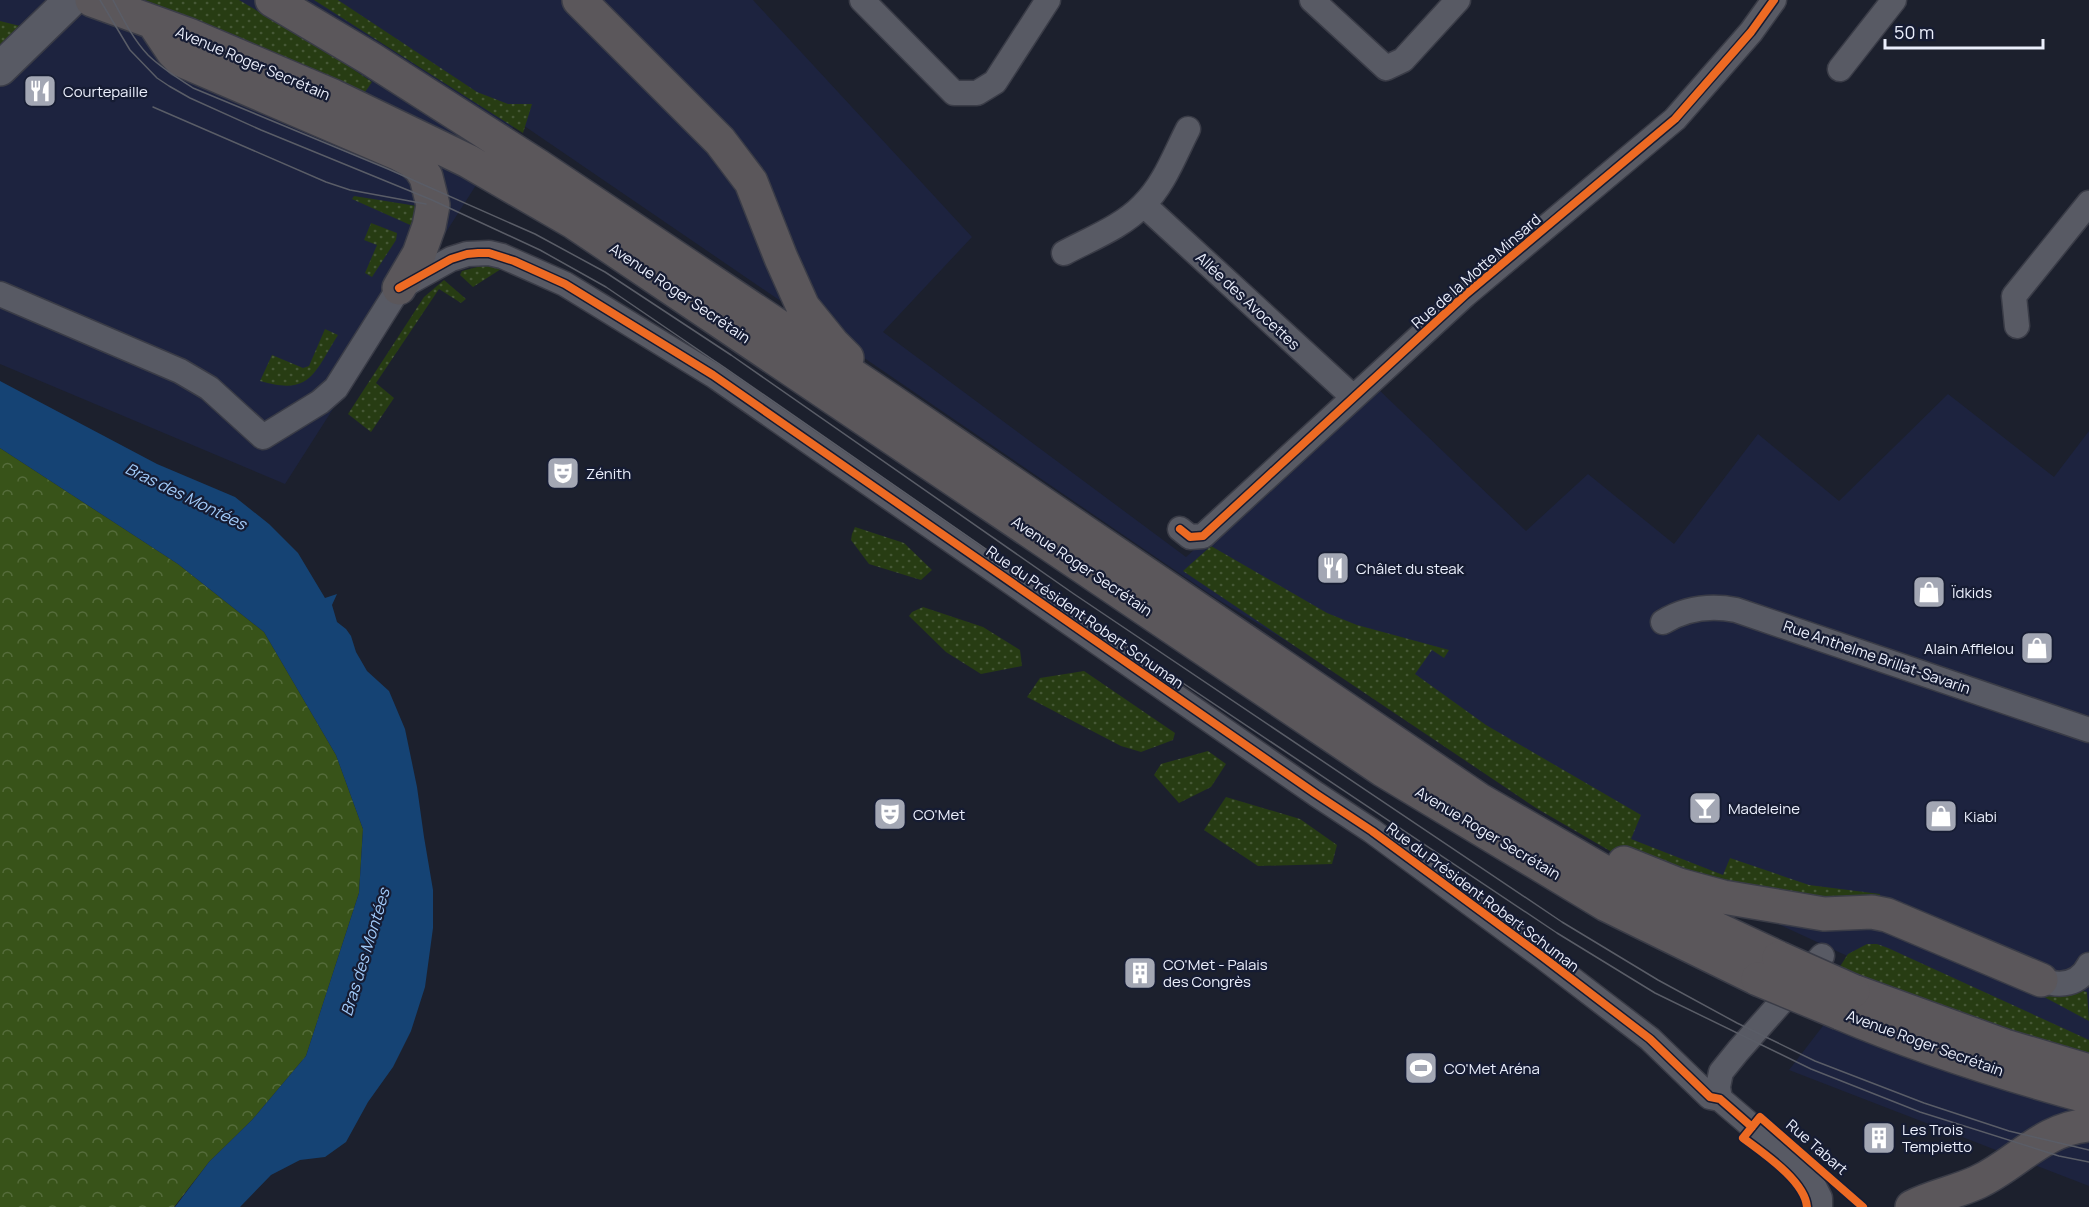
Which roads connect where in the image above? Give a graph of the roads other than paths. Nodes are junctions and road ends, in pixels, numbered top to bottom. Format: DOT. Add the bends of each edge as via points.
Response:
graph roads {
  1 [pos="71,0"];
  2 [pos="92,0"];
  3 [pos="272,0"];
  4 [pos="579,0"];
  5 [pos="862,0"];
  6 [pos="1048,0"];
  7 [pos="1312,0"];
  8 [pos="1458,0"];
  9 [pos="1774,0"];
  10 [pos="1894,0"];
  11 [pos="153,22"];
  12 [pos="0,69"];
  13 [pos="1840,69"];
  14 [pos="1188,129"];
  15 [pos="2089,203"];
  16 [pos="1144,205"];
  17 [pos="1064,253"];
  18 [pos="399,288"];
  19 [pos="0,294"];
  20 [pos="2017,326"];
  21 [pos="1353,397"];
  22 [pos="891,401"];
  23 [pos="1180,529"];
  24 [pos="1173,592"];
  25 [pos="1663,622"];
  26 [pos="2089,730"];
  27 [pos="1822,956"];
  28 [pos="2089,966"];
  29 [pos="1769,968"];
  30 [pos="2041,980"];
  31 [pos="1847,1002"];
  32 [pos="2089,1071"];
  33 [pos="2089,1097"];
  34 [pos="1719,1099"];
  35 [pos="2089,1125"];
  36 [pos="1820,1207"];
  37 [pos="1912,1207"];
  1 -- 12 [label="street"];
  2 -- 11 [label="main road, Avenue Roger Secrétain"];
  3 -- 22 [label="main road, Avenue Roger Secrétain" via="538,166"];
  4 -- 22 [label="main road" via="720,141 750,182 803,307 833,344"];
  5 -- 6 [label="street" via="954,93 977,93 995,82"];
  7 -- 8 [label="street" via="1386,68 1404,60"];
  9 -- 21 [label="street, Rue de la Motte Minsard" via="1675,119 1465,295"];
  10 -- 13 [label="street"];
  11 -- 18 [label="main road" via="181,60 397,153 420,168 426,177 432,216 419,254"];
  11 -- 29 [label="main road, Avenue Roger Secrétain" via="386,121 468,161 575,223 1383,770 1607,904"];
  14 -- 16 [label="street"];
  15 -- 20 [label="street" via="2014,296"];
  16 -- 17 [label="street" via="1121,223"];
  16 -- 21 [label="street, Allée des Avocettes"];
  18 -- 19 [label="street, Rue du Président Robert Schuman" via="336,388 263,437 208,388 180,371"];
  18 -- 34 [label="street, Rue du Président Robert Schuman" via="467,254 502,256 565,284 714,375 1372,831 1650,1039 1710,1097"];
  21 -- 23 [label="street, Rue de la Motte Minsard" via="1203,536 1190,537"];
  22 -- 24 [label="main road, Avenue Roger Secrétain"];
  24 -- 29 [label="main road, Avenue Roger Secrétain" via="1478,799"];
  24 -- 30 [label="main road" via="1395,732 1617,860 1679,885 1724,897 1824,914 1887,915"];
  25 -- 26 [label="street, Rue Anthelme Brillat-Savarin" via="1678,613 1707,607 1736,610"];
  27 -- 34 [label="street" via="1721,1072"];
  28 -- 30 [label="street" via="2068,984"];
  29 -- 31 [label="main road, Avenue Roger Secrétain, bridge"];
  31 -- 32 [label="main road, Avenue Roger Secrétain"];
  31 -- 33 [label="main road, Avenue Roger Secrétain" via="1870,1026"];
  34 -- 36 [label="street, Rue Tabart" via="1808,1174 1820,1198"];
  35 -- 37 [label="main road" via="2058,1132 1975,1184"];
}
